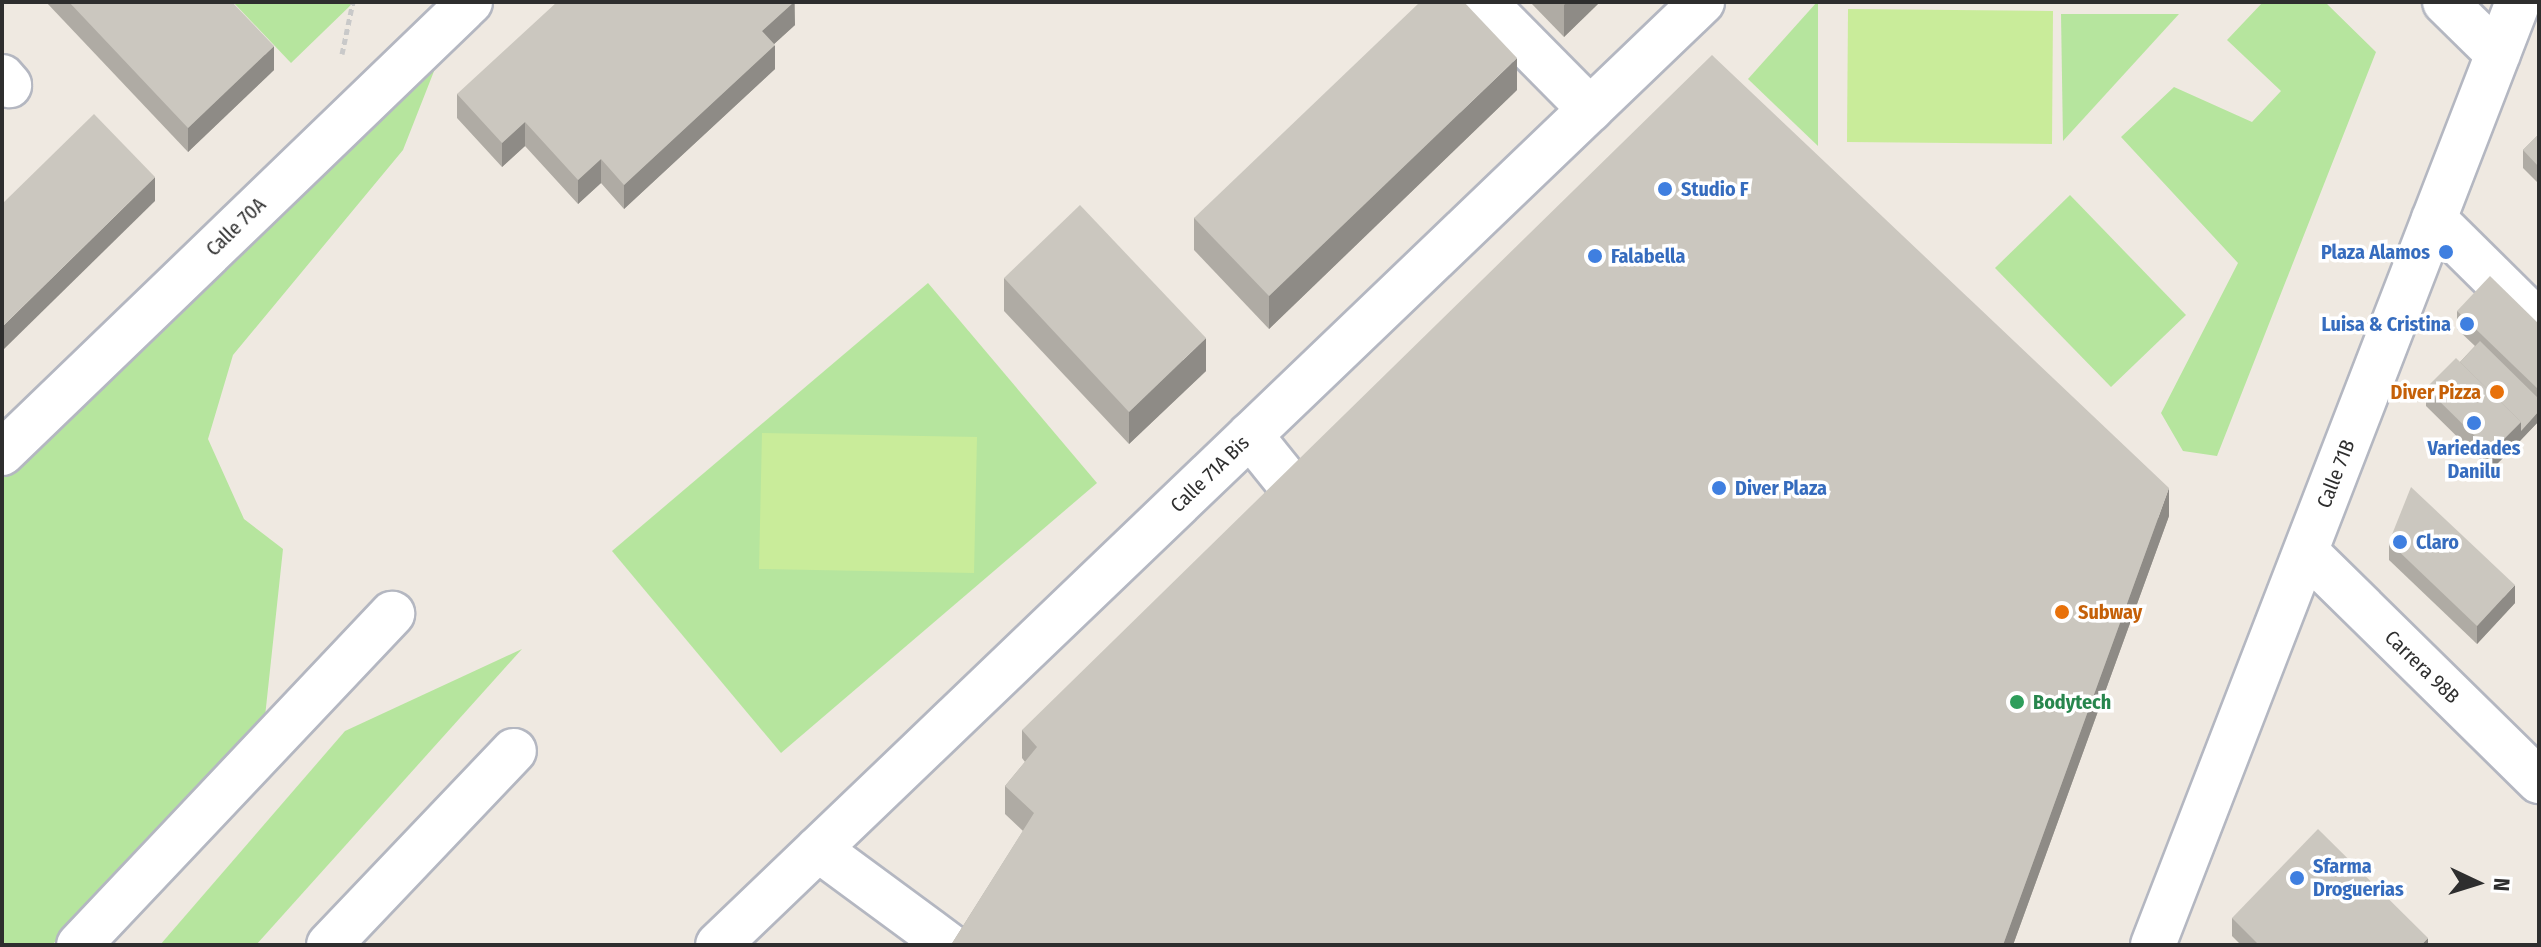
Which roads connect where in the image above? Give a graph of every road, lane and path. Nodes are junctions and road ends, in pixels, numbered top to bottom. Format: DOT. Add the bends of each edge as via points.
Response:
graph roads {
  1 [pos="470,2"];
  2 [pos="1484,2"];
  3 [pos="1702,2"];
  4 [pos="2445,2"];
  5 [pos="2518,2"];
  6 [pos="2498,54"];
  7 [pos="1590,109"];
  8 [pos="2434,219"];
  9 [pos="2539,323"];
  10 [pos="1250,435"];
  11 [pos="2,453"];
  12 [pos="1287,481"];
  13 [pos="2306,552"];
  14 [pos="392,614"];
  15 [pos="514,751"];
  16 [pos="2539,781"];
  17 [pos="818,849"];
  18 [pos="2165,939"];
  19 [pos="79,945"];
  20 [pos="329,945"];
  21 [pos="718,945"];
  22 [pos="948,945"];
  1 -- 11 [label="street, Calle 70A"];
  2 -- 7 [label="street"];
  3 -- 7 [label="street, Calle 71A Bis"];
  4 -- 6 [label="street"];
  5 -- 6 [label="street, Calle 71B"];
  6 -- 8 [label="street, Calle 71B"];
  7 -- 10 [label="street, Calle 71A Bis"];
  8 -- 9 [label="street"];
  8 -- 13 [label="street, Calle 71B"];
  10 -- 12 [label="street"];
  10 -- 17 [label="street, Calle 71A Bis"];
  13 -- 16 [label="street, Carrera 98B"];
  13 -- 18 [label="street, Calle 71B"];
  14 -- 19 [label="street"];
  15 -- 20 [label="street"];
  17 -- 21 [label="street, Calle 71A Bis"];
  17 -- 22 [label="street"];
}
